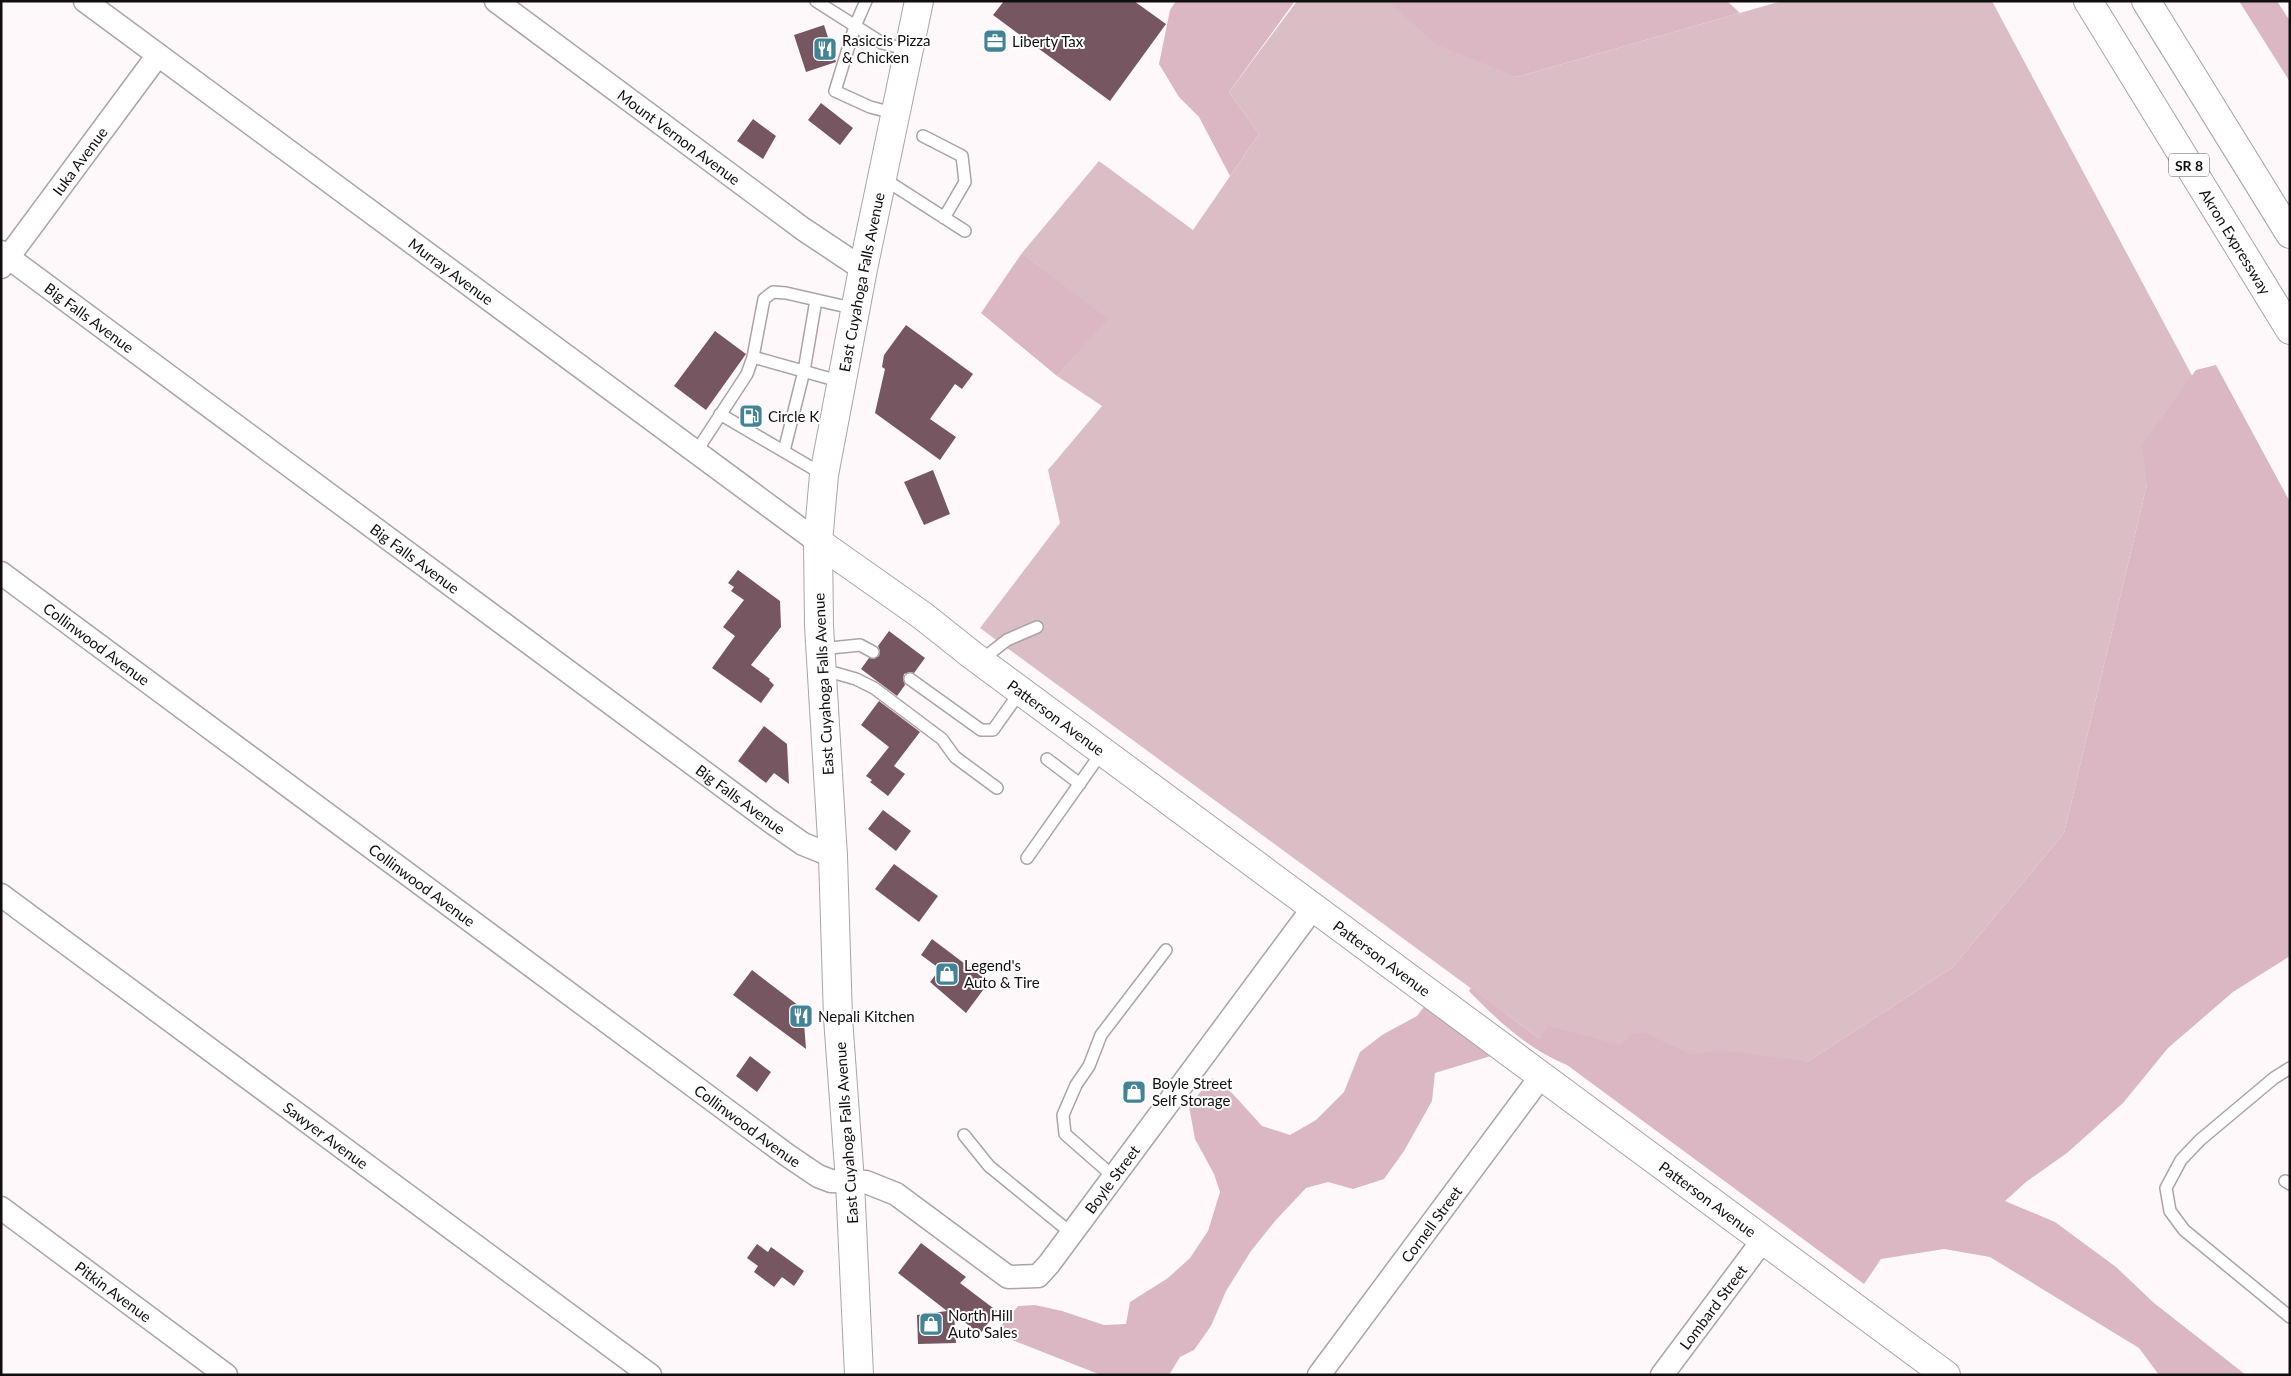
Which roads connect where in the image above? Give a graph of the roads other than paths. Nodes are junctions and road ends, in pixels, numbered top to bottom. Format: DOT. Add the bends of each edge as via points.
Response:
graph roads {
  1 [pos="85,1"];
  2 [pos="496,1"];
  3 [pos="816,1"];
  4 [pos="866,1"];
  5 [pos="2088,1"];
  6 [pos="2146,1"];
  7 [pos="914,4"];
  8 [pos="855,26"];
  9 [pos="910,50"];
  10 [pos="158,55"];
  11 [pos="896,114"];
  12 [pos="924,136"];
  13 [pos="884,179"];
  14 [pos="944,218"];
  15 [pos="965,231"];
  16 [pos="2290,234"];
  17 [pos="4,259"];
  18 [pos="863,269"];
  19 [pos="816,300"];
  20 [pos="856,309"];
  21 [pos="2290,330"];
  22 [pos="753,357"];
  23 [pos="804,371"];
  24 [pos="842,382"];
  25 [pos="720,414"];
  26 [pos="696,452"];
  27 [pos="784,452"];
  28 [pos="824,475"];
  29 [pos="818,542"];
  30 [pos="1,572"];
  31 [pos="1037,626"];
  32 [pos="873,652"];
  33 [pos="821,659"];
  34 [pos="980,661"];
  35 [pos="910,679"];
  36 [pos="1020,692"];
  37 [pos="1102,752"];
  38 [pos="1047,759"];
  39 [pos="1080,784"];
  40 [pos="997,788"];
  41 [pos="833,856"];
  42 [pos="1027,858"];
  43 [pos="1,894"];
  44 [pos="1313,908"];
  45 [pos="1166,950"];
  46 [pos="2290,1068"];
  47 [pos="1542,1076"];
  48 [pos="964,1135"];
  49 [pos="1114,1177"];
  50 [pos="850,1182"];
  51 [pos="1,1208"];
  52 [pos="1071,1233"];
  53 [pos="1763,1240"];
  54 [pos="2290,1317"];
  55 [pos="226,1375"];
  56 [pos="650,1375"];
  57 [pos="859,1375"];
  58 [pos="1319,1375"];
  59 [pos="1662,1375"];
  60 [pos="1946,1375"];
  1 -- 10 [label="street, Murray Avenue"];
  2 -- 18 [label="street, Mount Vernon Avenue" via="803,229"];
  3 -- 8 [label="lane"];
  4 -- 8 [label="lane"];
  5 -- 21 [label="main road, Akron Expressway / SR 8"];
  6 -- 16 [label="main road"];
  7 -- 9 [label="main road, East Cuyahoga Falls Avenue"];
  8 -- 9 [label="lane" via="882,43"];
  8 -- 11 [label="lane" via="835,91 870,107"];
  9 -- 11 [label="main road, East Cuyahoga Falls Avenue"];
  10 -- 17 [label="street, Iuka Avenue"];
  10 -- 26 [label="street, Murray Avenue"];
  11 -- 13 [label="main road, East Cuyahoga Falls Avenue"];
  12 -- 14 [label="lane" via="962,156 965,182"];
  13 -- 14 [label="lane"];
  13 -- 18 [label="main road, East Cuyahoga Falls Avenue"];
  14 -- 15 [label="lane"];
  17 -- 41 [label="street, Big Falls Avenue" via="770,822 804,844"];
  18 -- 20 [label="main road, East Cuyahoga Falls Avenue"];
  19 -- 20 [label="lane"];
  19 -- 22 [label="lane" via="773,292 764,299"];
  19 -- 23 [label="lane"];
  20 -- 24 [label="main road, East Cuyahoga Falls Avenue"];
  22 -- 23 [label="lane"];
  22 -- 25 [label="lane" via="747,374"];
  23 -- 24 [label="lane"];
  23 -- 27 [label="lane"];
  24 -- 28 [label="main road, East Cuyahoga Falls Avenue"];
  25 -- 26 [label="lane"];
  25 -- 27 [label="lane"];
  26 -- 29 [label="street, Murray Avenue"];
  27 -- 28 [label="lane"];
  28 -- 29 [label="main road, East Cuyahoga Falls Avenue"];
  29 -- 33 [label="main road, East Cuyahoga Falls Avenue"];
  29 -- 34 [label="main road, Patterson Avenue" via="924,616"];
  30 -- 50 [label="street, Collinwood Avenue" via="787,1155 818,1176 831,1181"];
  31 -- 34 [label="lane" via="1007,640"];
  32 -- 33 [label="lane" via="860,645"];
  33 -- 40 [label="lane" via="874,688 942,739 955,757"];
  33 -- 41 [label="main road, East Cuyahoga Falls Avenue"];
  34 -- 36 [label="main road, Patterson Avenue"];
  35 -- 36 [label="lane" via="981,730 993,730"];
  36 -- 37 [label="main road, Patterson Avenue"];
  37 -- 39 [label="lane"];
  37 -- 44 [label="main road, Patterson Avenue"];
  38 -- 39 [label="lane"];
  39 -- 42 [label="lane"];
  41 -- 50 [label="main road, East Cuyahoga Falls Avenue" via="838,1018"];
  43 -- 56 [label="street, Sawyer Avenue"];
  44 -- 47 [label="main road, Patterson Avenue"];
  44 -- 49 [label="street, Boyle Street"];
  45 -- 49 [label="lane" via="1101,1035 1064,1115 1065,1134"];
  46 -- 54 [label="lane" via="2200,1140 2181,1160 2166,1188 2170,1211 2184,1230"];
  47 -- 53 [label="main road, Patterson Avenue"];
  47 -- 58 [label="street, Cornell Street"];
  48 -- 52 [label="lane" via="988,1166"];
  49 -- 52 [label="street, Boyle Street"];
  50 -- 52 [label="street, Boyle Street" via="866,1182 896,1194 1008,1277 1038,1276"];
  50 -- 57 [label="main road, East Cuyahoga Falls Avenue"];
  51 -- 55 [label="street, Pitkin Avenue"];
  53 -- 59 [label="street, Lombard Street"];
  53 -- 60 [label="main road, Patterson Avenue"];
}
